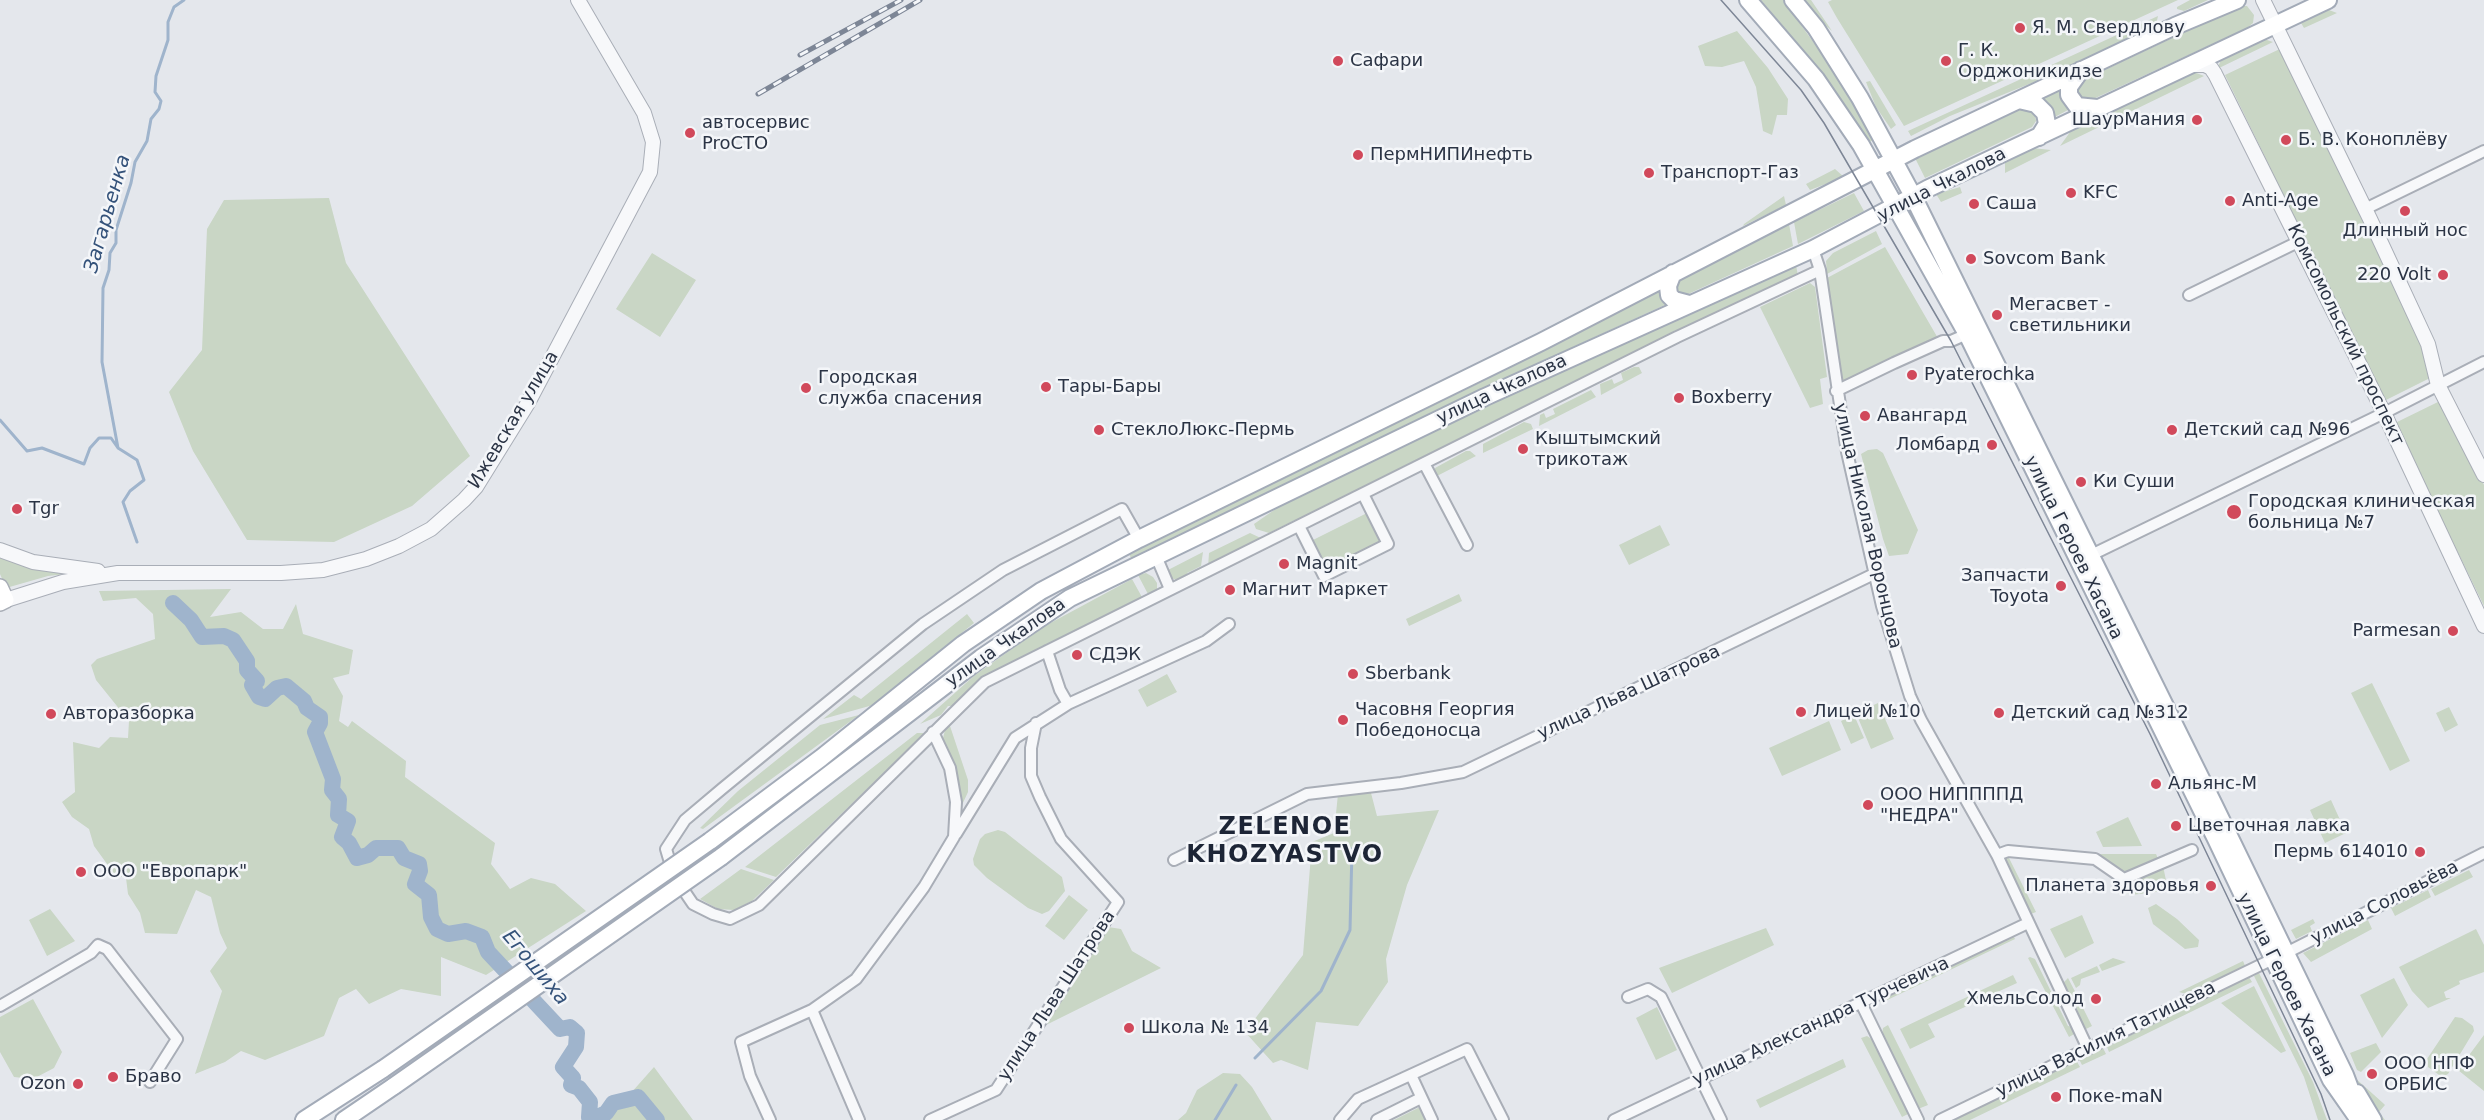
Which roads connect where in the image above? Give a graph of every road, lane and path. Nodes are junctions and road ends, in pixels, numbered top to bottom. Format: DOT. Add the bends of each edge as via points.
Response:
graph roads {
  1 [pos="578,0"];
  2 [pos="1748,0"];
  3 [pos="1793,0"];
  4 [pos="2237,0"];
  5 [pos="2263,0"];
  6 [pos="2328,0"];
  7 [pos="2275,25"];
  8 [pos="2188,65"];
  9 [pos="2082,69"];
  10 [pos="2019,100"];
  11 [pos="2097,108"];
  12 [pos="2039,138"];
  13 [pos="2484,151"];
  14 [pos="1895,160"];
  15 [pos="1876,170"];
  16 [pos="1913,196"];
  17 [pos="1895,206"];
  18 [pos="2365,209"];
  19 [pos="2300,241"];
  20 [pos="1813,249"];
  21 [pos="1820,270"];
  22 [pos="1673,273"];
  23 [pos="2189,295"];
  24 [pos="1689,304"];
  25 [pos="1967,334"];
  26 [pos="2484,362"];
  27 [pos="2438,385"];
  28 [pos="1836,392"];
  29 [pos="2385,414"];
  30 [pos="1425,465"];
  31 [pos="2484,475"];
  32 [pos="1363,494"];
  33 [pos="1299,526"];
  34 [pos="1140,539"];
  35 [pos="1467,545"];
  36 [pos="0,550"];
  37 [pos="1156,556"];
  38 [pos="2085,557"];
  39 [pos="118,573"];
  40 [pos="1876,573"];
  41 [pos="1170,589"];
  42 [pos="2,597"];
  43 [pos="1229,624"];
  44 [pos="2484,626"];
  45 [pos="1047,651"];
  46 [pos="1068,704"];
  47 [pos="1036,723"];
  48 [pos="933,732"];
  49 [pos="954,837"];
  50 [pos="2192,850"];
  51 [pos="2484,853"];
  52 [pos="1997,855"];
  53 [pos="1174,860"];
  54 [pos="2028,923"];
  55 [pos="2280,956"];
  56 [pos="1628,997"];
  57 [pos="1861,1003"];
  58 [pos="0,1006"];
  59 [pos="812,1010"];
  60 [pos="2088,1049"];
  61 [pos="1411,1075"];
  62 [pos="2338,1077"];
  63 [pos="1702,1078"];
  64 [pos="150,1082"];
  65 [pos="1421,1098"];
  66 [pos="304,1120"];
  67 [pos="344,1120"];
  68 [pos="770,1120"];
  69 [pos="859,1120"];
  70 [pos="930,1120"];
  71 [pos="1340,1120"];
  72 [pos="1377,1120"];
  73 [pos="1432,1120"];
  74 [pos="1503,1120"];
  75 [pos="1614,1120"];
  76 [pos="1721,1120"];
  77 [pos="1918,1120"];
  78 [pos="1940,1120"];
  79 [pos="2344,1120"];
  80 [pos="2359,1120"];
  81 [pos="2373,1120"];
  1 -- 39 [label="street, Ижевская улица" via="644,113 653,142 650,172 528,403 476,487 452,513 399,546 366,560 323,570 281,573"];
  2 -- 15 [label="main road, улица Героев Хасана" via="1816,79"];
  3 -- 14 [label="main road, улица Героев Хасана" via="1822,37"];
  4 -- 9 [label="main road, улица Чкалова"];
  5 -- 7 [label="street"];
  6 -- 7 [label="main road, улица Чкалова"];
  7 -- 8 [label="main road, улица Чкалова"];
  7 -- 18 [label="street"];
  8 -- 11 [label="main road, улица Чкалова"];
  8 -- 19 [label="street, Комсомольский проспект" via="2211,68"];
  9 -- 10 [label="main road, улица Чкалова"];
  9 -- 11 [label="main road" via="2069,87 2069,95 2077,106"];
  10 -- 12 [label="main road" via="2036,104 2045,113 2047,123"];
  10 -- 14 [label="main road, улица Чкалова"];
  11 -- 12 [label="main road, улица Чкалова"];
  12 -- 16 [label="main road, улица Чкалова"];
  13 -- 18 [label="street"];
  14 -- 15 [label="main road, улица Чкалова"];
  14 -- 16 [label="main road, улица Героев Хасана"];
  15 -- 17 [label="main road, улица Героев Хасана"];
  15 -- 22 [label="main road, улица Чкалова"];
  16 -- 17 [label="main road, улица Чкалова"];
  16 -- 38 [label="main road, улица Героев Хасана"];
  17 -- 20 [label="main road, улица Чкалова"];
  17 -- 25 [label="main road, улица Героев Хасана"];
  18 -- 27 [label="street" via="2428,344"];
  19 -- 23 [label="street"];
  19 -- 29 [label="street, Комсомольский проспект"];
  20 -- 21 [label="street, улица Николая Воронцова"];
  20 -- 24 [label="main road, улица Чкалова"];
  21 -- 28 [label="street, улица Николая Воронцова"];
  21 -- 30 [label="street" via="1677,337"];
  22 -- 24 [label="main road" via="1669,294 1674,300"];
  22 -- 34 [label="main road, улица Чкалова"];
  24 -- 37 [label="main road, улица Чкалова" via="1485,397"];
  25 -- 28 [label="street" via="1943,341"];
  25 -- 38 [label="main road, улица Героев Хасана"];
  26 -- 27 [label="street"];
  27 -- 29 [label="street"];
  27 -- 31 [label="street"];
  28 -- 40 [label="street, улица Николая Воронцова"];
  29 -- 38 [label="street"];
  29 -- 44 [label="street, Комсомольский проспект"];
  30 -- 32 [label="street"];
  30 -- 35 [label="street"];
  32 -- 33 [label="street"];
  32 -- 33 [label="street" via="1388,544 1324,576"];
  33 -- 41 [label="street"];
  34 -- 48 [label="street" via="1122,509 1003,570 923,624 685,820 666,849 674,876 693,904 713,915 730,919 745,913 759,905"];
  34 -- 66 [label="main road, улица Чкалова, bridge" via="1041,591 963,644 710,841"];
  36 -- 39 [label="street" via="51,565"];
  37 -- 41 [label="street"];
  37 -- 67 [label="main road, улица Чкалова, bridge" via="1070,598 1024,627 722,857"];
  38 -- 55 [label="main road, улица Героев Хасана"];
  39 -- 42 [label="street, Ижевская улица"];
  40 -- 52 [label="street, улица Николая Воронцова" via="1885,616 1920,720"];
  40 -- 53 [label="street, улица Льва Шатрова" via="1472,769 1411,782 1307,794"];
  41 -- 45 [label="street"];
  43 -- 46 [label="street" via="1206,641"];
  45 -- 46 [label="street"];
  45 -- 48 [label="street" via="985,682"];
  46 -- 47 [label="street"];
  47 -- 49 [label="street" via="1016,738"];
  47 -- 70 [label="street, улица Льва Шатрова" via="1031,776 1040,797 1061,839 1118,902 996,1090"];
  48 -- 49 [label="street" via="950,768 956,802"];
  49 -- 59 [label="street" via="924,887 856,979"];
  50 -- 52 [label="street" via="2124,879 2095,859 2008,851"];
  51 -- 55 [label="street, улица Соловьёва"];
  52 -- 54 [label="street, улица Николая Воронцова"];
  54 -- 57 [label="street, улица Александра Турчевича"];
  54 -- 60 [label="street, улица Николая Воронцова"];
  55 -- 60 [label="street, улица Василия Татищева"];
  55 -- 62 [label="main road, улица Героев Хасана"];
  56 -- 63 [label="street" via="1648,989 1661,997"];
  57 -- 63 [label="street, улица Александра Турчевича"];
  57 -- 77 [label="street"];
  58 -- 64 [label="street" via="91,953 98,945 107,949 177,1039"];
  59 -- 68 [label="street" via="741,1042 750,1076"];
  59 -- 69 [label="street"];
  60 -- 78 [label="street, улица Василия Татищева"];
  61 -- 65 [label="street"];
  61 -- 71 [label="street" via="1358,1099"];
  61 -- 74 [label="street" via="1467,1050"];
  62 -- 79 [label="main road"];
  62 -- 80 [label="main road, улица Героев Хасана" via="2356,1101"];
  62 -- 81 [label="main road, улица Героев Хасана"];
  63 -- 75 [label="street, улица Александра Турчевича"];
  63 -- 76 [label="street"];
  65 -- 72 [label="street"];
  65 -- 73 [label="street"];
}
